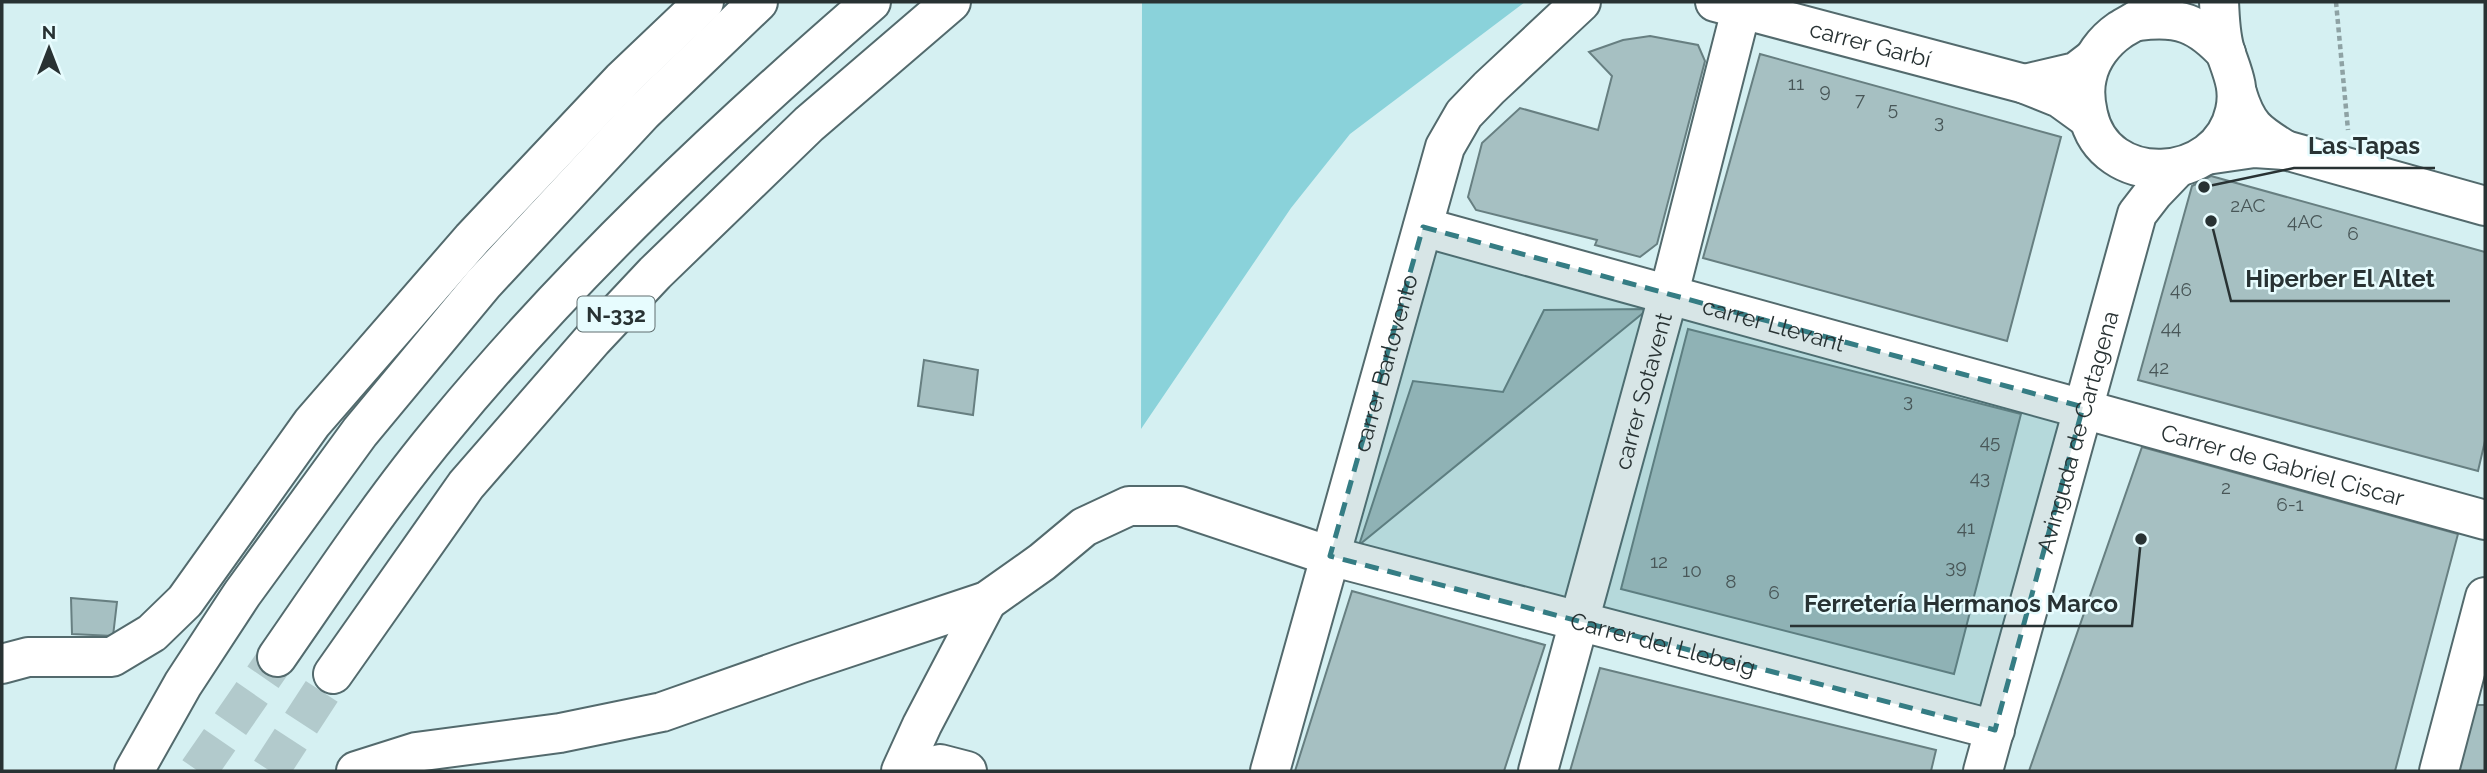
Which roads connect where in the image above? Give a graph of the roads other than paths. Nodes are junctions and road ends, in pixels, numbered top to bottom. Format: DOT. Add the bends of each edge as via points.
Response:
graph roads {
  1 [pos="704,2"];
  2 [pos="758,2"];
  3 [pos="871,2"];
  4 [pos="951,2"];
  5 [pos="1581,2"];
  6 [pos="2219,2"];
  7 [pos="1728,6"];
  8 [pos="2148,11"];
  9 [pos="2226,53"];
  10 [pos="2093,59"];
  11 [pos="2025,84"];
  12 [pos="2237,93"];
  13 [pos="2089,119"];
  14 [pos="2285,150"];
  15 [pos="2119,158"];
  16 [pos="2191,162"];
  17 [pos="2485,206"];
  18 [pos="2137,214"];
  19 [pos="1423,227"];
  20 [pos="1669,293"];
  21 [pos="2083,407"];
  22 [pos="2485,520"];
  23 [pos="1330,556"];
  24 [pos="2485,597"];
  25 [pos="987,601"];
  26 [pos="1581,622"];
  27 [pos="278,657"];
  28 [pos="2,664"];
  29 [pos="333,674"];
  30 [pos="1995,730"];
  31 [pos="134,771"];
  32 [pos="356,771"];
  33 [pos="901,771"];
  34 [pos="1270,771"];
  35 [pos="1538,771"];
  36 [pos="1983,771"];
  37 [pos="2439,771"];
  1 -- 28 [label="main road" via="622,80 472,239 312,423 185,601 152,633 112,657 28,657"];
  2 -- 31 [label="main road" via="643,112 484,284 360,432 242,594"];
  3 -- 27 [label="main road, N-332" via="763,96 585,268 444,426"];
  4 -- 29 [label="main road, N-332" via="809,124 654,273 466,485"];
  5 -- 19 [label="main road, carrer Barlovento" via="1464,114 1446,147"];
  6 -- 9 [label="main road"];
  7 -- 11 [label="main road, carrer Garbí"];
  7 -- 20 [label="main road, carrer Sotavent"];
  8 -- 9 [label="main road" via="2188,23 2209,35"];
  8 -- 10 [label="main road" via="2105,43"];
  9 -- 12 [label="main road"];
  10 -- 11 [label="main road" via="2076,72"];
  10 -- 13 [label="main road" via="2086,78"];
  11 -- 13 [label="main road, carrer Garbí" via="2060,98"];
  12 -- 14 [label="main road" via="2244,116 2262,136"];
  12 -- 16 [label="main road" via="2229,128 2219,143"];
  13 -- 15 [label="main road" via="2106,147"];
  14 -- 16 [label="main road" via="2255,148"];
  14 -- 17 [label="main road"];
  15 -- 16 [label="main road" via="2157,170"];
  15 -- 18 [label="main road"];
  16 -- 18 [label="main road" via="2154,192"];
  18 -- 21 [label="main road, Avinguda de Cartagena"];
  19 -- 20 [label="main road, carrer Llevant"];
  19 -- 23 [label="main road, carrer Barlovento"];
  20 -- 21 [label="main road, carrer Llevant"];
  20 -- 26 [label="main road, carrer Sotavent"];
  21 -- 22 [label="main road, Carrer de Gabriel Ciscar"];
  21 -- 30 [label="main road, Avinguda de Cartagena"];
  23 -- 25 [label="main road, Carrer del Llebeig" via="1180,506 1129,506 1084,527"];
  23 -- 26 [label="main road, Carrer del Llebeig"];
  23 -- 34 [label="main road, carrer Barlovento"];
  24 -- 37 [label="main road"];
  25 -- 32 [label="main road" via="662,712 560,733 416,751"];
  25 -- 33 [label="main road"];
  26 -- 30 [label="main road, Carrer del Llebeig"];
  26 -- 35 [label="main road, carrer Sotavent"];
  30 -- 36 [label="main road, Avinguda de Cartagena"];
}
